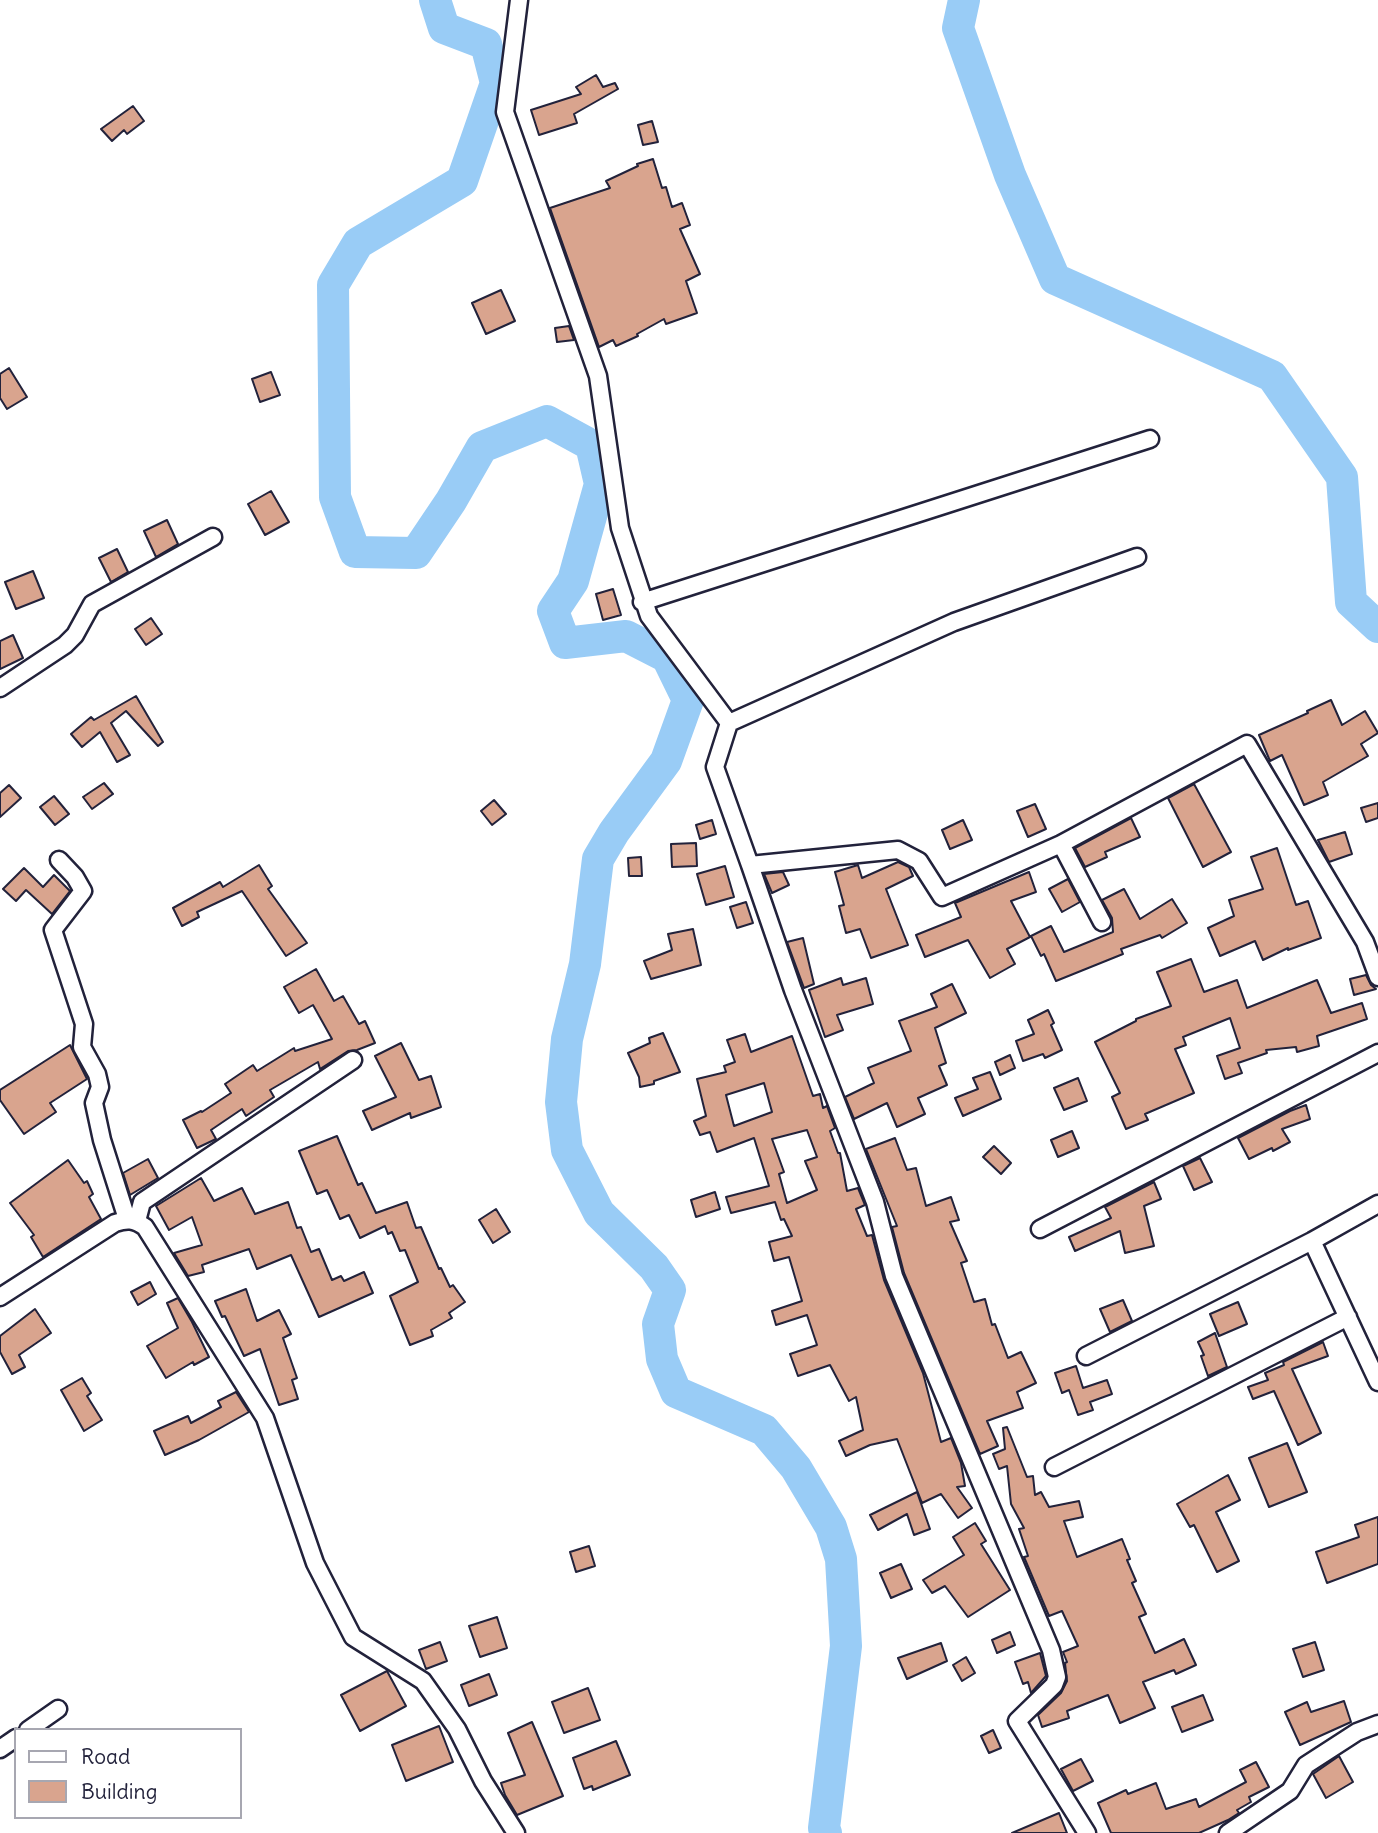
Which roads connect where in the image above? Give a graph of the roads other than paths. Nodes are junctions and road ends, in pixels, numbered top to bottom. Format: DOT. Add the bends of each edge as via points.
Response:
graph roads {
  1 [pos="519,0"];
  2 [pos="1150,439"];
  3 [pos="213,537"];
  4 [pos="1137,556"];
  5 [pos="642,602"];
  6 [pos="0,688"];
  7 [pos="729,723"];
  8 [pos="1061,845"];
  9 [pos="59,860"];
  10 [pos="750,865"];
  11 [pos="1101,922"];
  12 [pos="1378,977"];
  13 [pos="1378,1053"];
  14 [pos="353,1060"];
  15 [pos="1378,1204"];
  16 [pos="132,1220"];
  17 [pos="1040,1228"];
  18 [pos="1312,1241"];
  19 [pos="0,1297"];
  20 [pos="1348,1317"];
  21 [pos="1086,1356"];
  22 [pos="1378,1382"];
  23 [pos="1054,1467"];
  24 [pos="58,1709"];
  25 [pos="1378,1724"];
  26 [pos="31,1728"];
  27 [pos="516,1833"];
  28 [pos="1087,1833"];
  29 [pos="1228,1833"];
  1 -- 5 [label="street" via="505,112 598,376 620,527"];
  2 -- 5 [label="street"];
  3 -- 6 [label="street" via="92,604 65,645"];
  4 -- 7 [label="street" via="954,622"];
  5 -- 7 [label="street"];
  7 -- 10 [label="street" via="715,767"];
  8 -- 10 [label="street" via="942,897 919,860 898,850"];
  8 -- 11 [label="street"];
  8 -- 12 [label="street" via="1247,744 1365,942"];
  9 -- 16 [label="street" via="83,891 53,930 84,1024 82,1047 97,1074 100,1087 94,1103 102,1140"];
  10 -- 28 [label="street" via="875,1202 894,1276 1052,1650 1054,1685 1017,1721"];
  13 -- 17 [label="street"];
  14 -- 16 [label="street" via="142,1202"];
  15 -- 18 [label="street"];
  16 -- 19 [label="street" via="115,1223"];
  16 -- 27 [label="street" via="145,1227 265,1418 315,1563 353,1637 423,1681 457,1729"];
  18 -- 20 [label="street"];
  18 -- 21 [label="street"];
  20 -- 22 [label="street"];
  20 -- 23 [label="street"];
  24 -- 26 [label="street"];
  25 -- 29 [label="street" via="1306,1765 1290,1791"];
}
